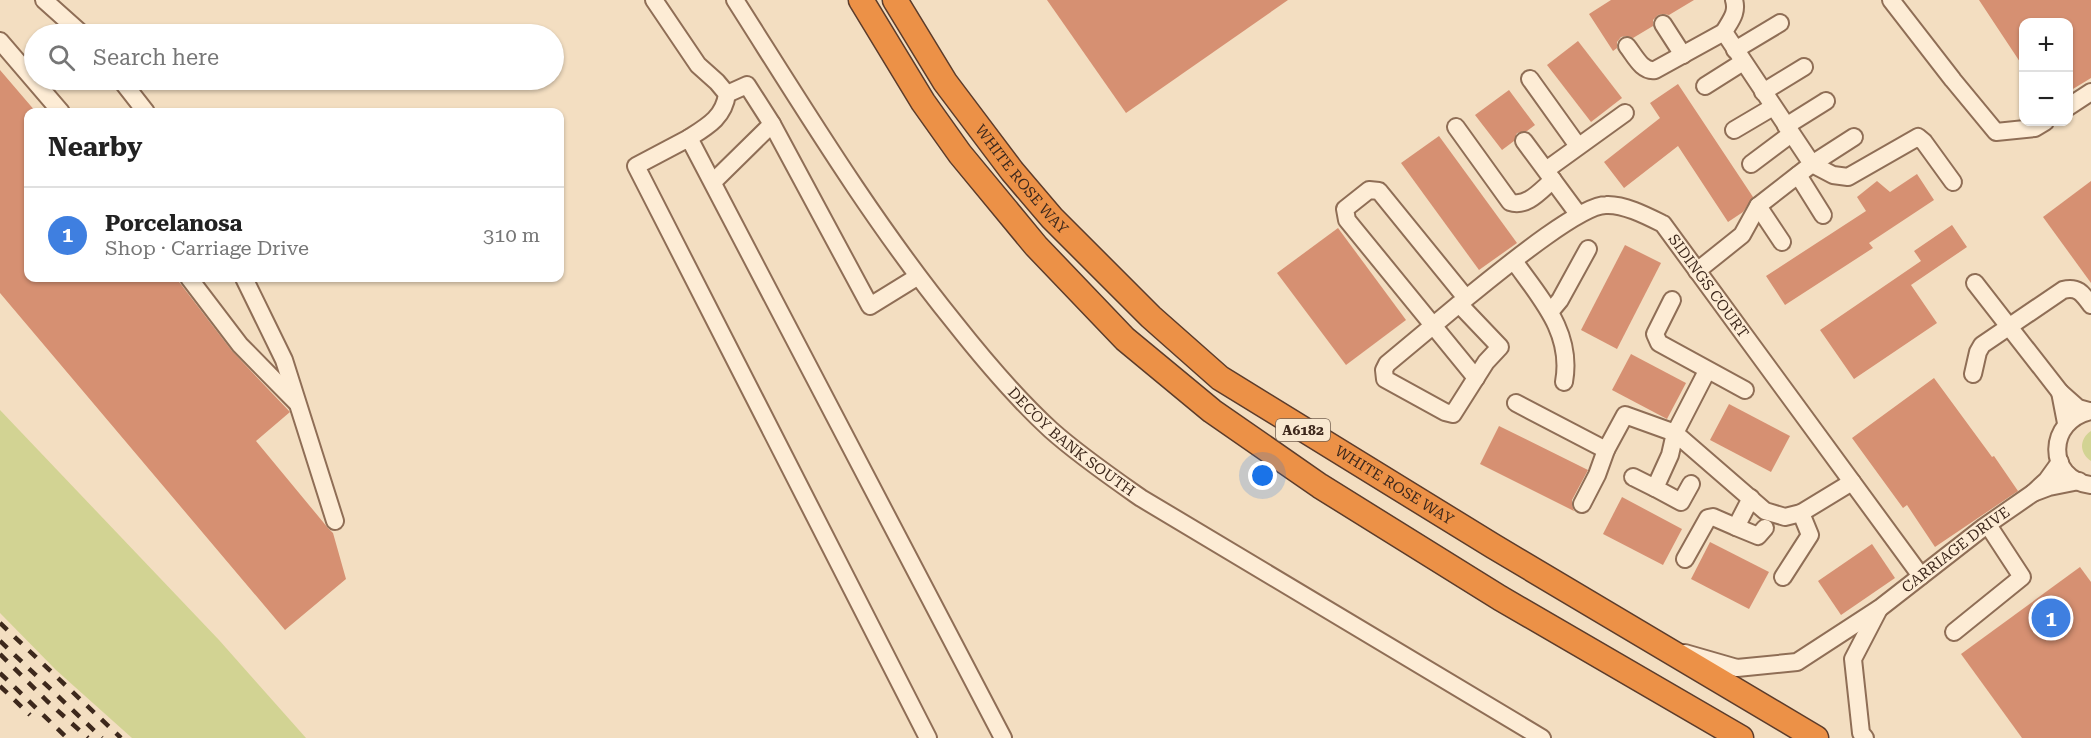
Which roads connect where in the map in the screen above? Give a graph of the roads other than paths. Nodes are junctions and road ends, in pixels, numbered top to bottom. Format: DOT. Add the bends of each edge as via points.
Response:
graph roads {
  1 [pos="44,0"];
  2 [pos="654,0"];
  3 [pos="735,0"];
  4 [pos="861,0"];
  5 [pos="896,0"];
  6 [pos="1734,0"];
  7 [pos="1891,0"];
  8 [pos="1780,23"];
  9 [pos="71,24"];
  10 [pos="1663,24"];
  11 [pos="1724,32"];
  12 [pos="0,41"];
  13 [pos="1627,46"];
  14 [pos="1683,55"];
  15 [pos="1739,56"];
  16 [pos="1804,67"];
  17 [pos="24,69"];
  18 [pos="1530,79"];
  19 [pos="1705,86"];
  20 [pos="42,90"];
  21 [pos="129,90"];
  22 [pos="1763,92"];
  23 [pos="2091,92"];
  24 [pos="727,94"];
  25 [pos="1826,100"];
  26 [pos="2073,104"];
  27 [pos="1773,107"];
  28 [pos="58,108"];
  29 [pos="143,108"];
  30 [pos="1625,113"];
  31 [pos="772,124"];
  32 [pos="2039,126"];
  33 [pos="1456,128"];
  34 [pos="1734,130"];
  35 [pos="1788,130"];
  36 [pos="1854,137"];
  37 [pos="689,138"];
  38 [pos="1524,141"];
  39 [pos="1578,146"];
  40 [pos="1751,164"];
  41 [pos="1812,164"];
  42 [pos="1550,175"];
  43 [pos="1798,175"];
  44 [pos="713,182"];
  45 [pos="1953,182"];
  46 [pos="1758,206"];
  47 [pos="1578,214"];
  48 [pos="1823,215"];
  49 [pos="1782,242"];
  50 [pos="1588,249"];
  51 [pos="1514,261"];
  52 [pos="1697,271"];
  53 [pos="917,277"];
  54 [pos="192,282"];
  55 [pos="246,282"];
  56 [pos="1975,283"];
  57 [pos="1672,300"];
  58 [pos="1462,301"];
  59 [pos="2091,304"];
  60 [pos="1550,312"];
  61 [pos="1432,326"];
  62 [pos="2009,327"];
  63 [pos="1707,371"];
  64 [pos="1973,374"];
  65 [pos="1476,378"];
  66 [pos="1564,382"];
  67 [pos="1745,390"];
  68 [pos="2060,392"];
  69 [pos="1516,403"];
  70 [pos="299,405"];
  71 [pos="2090,411"];
  72 [pos="2066,423"];
  73 [pos="1675,433"];
  74 [pos="1606,450"];
  75 [pos="2060,462"];
  76 [pos="1633,477"];
  77 [pos="1852,482"];
  78 [pos="2085,483"];
  79 [pos="1691,484"];
  80 [pos="1655,488"];
  81 [pos="2033,493"];
  82 [pos="1751,498"];
  83 [pos="1582,504"];
  84 [pos="1802,513"];
  85 [pos="335,521"];
  86 [pos="1988,525"];
  87 [pos="1736,527"];
  88 [pos="1765,528"];
  89 [pos="1685,558"];
  90 [pos="1922,576"];
  91 [pos="1783,577"];
  92 [pos="1880,608"];
  93 [pos="1954,632"];
  94 [pos="1661,645"];
  95 [pos="928,738"];
  96 [pos="1003,738"];
  97 [pos="1542,738"];
  98 [pos="1741,738"];
  99 [pos="1816,738"];
  100 [pos="1865,738"];
  1 -- 9 [label="street"];
  2 -- 24 [label="street" via="698,65"];
  3 -- 53 [label="street, DECOY BANK SOUTH" via="868,208"];
  4 -- 98 [label="highway, WHITE ROSE WAY / A6182" via="923,102 960,154 1036,246 1125,339 1212,411 1320,486 1500,598"];
  5 -- 94 [label="highway, WHITE ROSE WAY / A6182" via="945,82 1045,211 1099,268 1220,378"];
  6 -- 11 [label="street" via="1737,8"];
  7 -- 32 [label="street" via="1996,132"];
  8 -- 15 [label="street"];
  10 -- 14 [label="street"];
  11 -- 14 [label="street"];
  11 -- 15 [label="street"];
  12 -- 17 [label="street"];
  13 -- 14 [label="street" via="1649,71"];
  15 -- 19 [label="street"];
  15 -- 22 [label="street"];
  16 -- 22 [label="street"];
  18 -- 39 [label="street"];
  20 -- 28 [label="street"];
  21 -- 29 [label="street"];
  22 -- 27 [label="street"];
  23 -- 26 [label="street"];
  24 -- 31 [label="street" via="747,85"];
  24 -- 37 [label="street" via="725,107"];
  25 -- 35 [label="street"];
  27 -- 34 [label="street"];
  27 -- 35 [label="street"];
  30 -- 39 [label="street"];
  31 -- 44 [label="street"];
  31 -- 53 [label="street" via="870,306"];
  33 -- 42 [label="street" via="1510,202 1524,203"];
  35 -- 40 [label="street"];
  35 -- 41 [label="street"];
  36 -- 41 [label="street"];
  37 -- 44 [label="street"];
  37 -- 95 [label="street" via="636,166"];
  38 -- 42 [label="street"];
  39 -- 42 [label="street"];
  41 -- 43 [label="street"];
  41 -- 45 [label="street" via="1833,175 1848,177 1918,137"];
  42 -- 47 [label="street"];
  43 -- 46 [label="street"];
  43 -- 48 [label="street"];
  44 -- 96 [label="street"];
  46 -- 49 [label="street"];
  46 -- 52 [label="street" via="1742,235"];
  47 -- 51 [label="street, SIDINGS COURT"];
  47 -- 52 [label="street, SIDINGS COURT" via="1606,204 1636,211 1663,224"];
  50 -- 60 [label="street"];
  51 -- 58 [label="street, SIDINGS COURT"];
  51 -- 60 [label="street"];
  52 -- 77 [label="street, SIDINGS COURT"];
  53 -- 97 [label="street, DECOY BANK SOUTH" via="997,376 1090,462 1141,498"];
  54 -- 70 [label="street" via="240,345"];
  55 -- 70 [label="street" via="284,360"];
  56 -- 62 [label="street"];
  57 -- 63 [label="street" via="1656,339"];
  58 -- 61 [label="street, SIDINGS COURT"];
  58 -- 61 [label="street" via="1378,191 1369,190 1349,204 1345,208 1347,220"];
  58 -- 65 [label="street" via="1500,347"];
  59 -- 62 [label="street" via="2080,291 2067,289"];
  60 -- 66 [label="street" via="1562,339"];
  61 -- 65 [label="street"];
  61 -- 65 [label="street, SIDINGS COURT" via="1387,364 1385,379 1453,414"];
  62 -- 64 [label="street" via="1982,345"];
  62 -- 68 [label="street"];
  63 -- 67 [label="street"];
  63 -- 73 [label="street"];
  68 -- 71 [label="street" via="2078,408"];
  68 -- 72 [label="street"];
  69 -- 74 [label="street"];
  70 -- 85 [label="street"];
  71 -- 72 [label="street"];
  72 -- 75 [label="street" via="2057,445"];
  73 -- 74 [label="street" via="1625,415"];
  73 -- 80 [label="street"];
  73 -- 82 [label="street"];
  74 -- 83 [label="street"];
  75 -- 78 [label="street, CARRIAGE DRIVE" via="2064,471"];
  75 -- 81 [label="street, CARRIAGE DRIVE"];
  76 -- 80 [label="street"];
  77 -- 84 [label="street"];
  77 -- 90 [label="street, SIDINGS COURT"];
  78 -- 81 [label="street, CARRIAGE DRIVE"];
  79 -- 80 [label="street" via="1681,502"];
  81 -- 86 [label="street, CARRIAGE DRIVE"];
  82 -- 84 [label="street" via="1766,511 1785,517"];
  82 -- 87 [label="street"];
  84 -- 91 [label="street" via="1810,535"];
  86 -- 90 [label="street, CARRIAGE DRIVE"];
  86 -- 93 [label="street" via="2022,577"];
  87 -- 88 [label="street" via="1758,536"];
  87 -- 89 [label="street" via="1708,518"];
  90 -- 92 [label="street, CARRIAGE DRIVE"];
  92 -- 94 [label="street, CARRIAGE DRIVE" via="1797,662 1737,668"];
  92 -- 100 [label="street, CARRIAGE DRIVE" via="1853,659 1861,733"];
  94 -- 99 [label="highway, WHITE ROSE WAY / A6182"];
}
